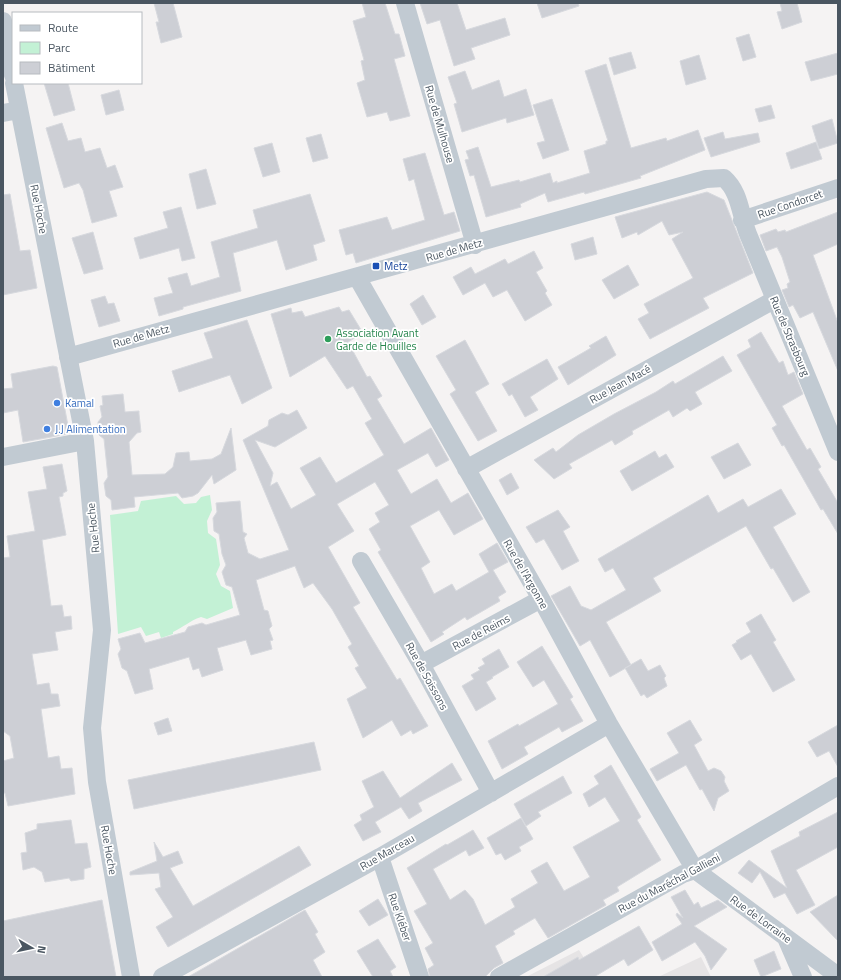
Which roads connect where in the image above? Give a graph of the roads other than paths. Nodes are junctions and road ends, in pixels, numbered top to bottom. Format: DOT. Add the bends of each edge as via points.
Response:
graph roads {
  1 [pos="405,3"];
  2 [pos="3,21"];
  3 [pos="12,70"];
  4 [pos="14,84"];
  5 [pos="11,112"];
  6 [pos="838,188"];
  7 [pos="742,220"];
  8 [pos="475,245"];
  9 [pos="357,277"];
  10 [pos="774,300"];
  11 [pos="68,357"];
  12 [pos="85,441"];
  13 [pos="838,452"];
  14 [pos="3,457"];
  15 [pos="466,469"];
  16 [pos="361,561"];
  17 [pos="541,600"];
  18 [pos="421,664"];
  19 [pos="609,724"];
  20 [pos="838,786"];
  21 [pos="491,793"];
  22 [pos="380,857"];
  23 [pos="695,870"];
  24 [pos="784,935"];
  25 [pos="833,972"];
  26 [pos="131,977"];
  27 [pos="162,977"];
  28 [pos="420,977"];
  29 [pos="500,977"];
  30 [pos="803,977"];
  1 -- 8 [label="street, Rue de Mulhouse"];
  2 -- 3 [label="street"];
  4 -- 5 [label="street, Rue Hoche"];
  5 -- 11 [label="street, Rue Hoche"];
  6 -- 7 [label="street, Rue Condorcet"];
  7 -- 8 [label="street, Rue de Metz" via="737,195 732,185 724,178 706,179"];
  7 -- 10 [label="street, Rue de Strasbourg"];
  8 -- 9 [label="street, Rue de Metz"];
  9 -- 11 [label="street, Rue de Metz"];
  9 -- 15 [label="street, Rue de l'Argonne"];
  10 -- 13 [label="street, Rue de Strasbourg"];
  10 -- 15 [label="street, Rue Jean Macé"];
  11 -- 12 [label="street, Rue Hoche"];
  12 -- 14 [label="street"];
  12 -- 26 [label="street, Rue Hoche" via="102,630 92,728 97,782"];
  15 -- 17 [label="street, Rue de l'Argonne"];
  16 -- 18 [label="street, Rue de Soissons"];
  17 -- 18 [label="street, Rue de Reims"];
  17 -- 19 [label="street, Rue de l'Argonne"];
  18 -- 21 [label="street, Rue de Soissons"];
  19 -- 21 [label="street, Rue Marceau"];
  19 -- 23 [label="street, Rue de l'Argonne"];
  20 -- 23 [label="street, Rue du Maréchal Gallieni"];
  21 -- 22 [label="street, Rue Marceau"];
  22 -- 27 [label="street, Rue Marceau"];
  22 -- 28 [label="street, Rue Kléber"];
  23 -- 24 [label="street, Rue de Lorraine"];
  23 -- 29 [label="street, Rue du Maréchal Gallieni" via="683,874"];
  24 -- 25 [label="street, Rue de Lorraine"];
  24 -- 30 [label="street"];
  25 -- 30 [label="street, Rue de Lorraine" via="810,970"];
}
